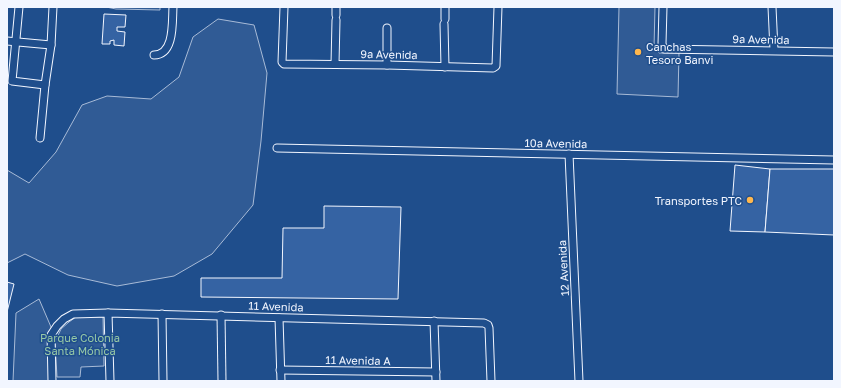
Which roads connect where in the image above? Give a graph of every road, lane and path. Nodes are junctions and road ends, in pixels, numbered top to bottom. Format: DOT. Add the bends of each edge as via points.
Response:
graph roads {
  1 [pos="19,7"];
  2 [pos="53,7"];
  3 [pos="173,7"];
  4 [pos="284,7"];
  5 [pos="336,7"];
  6 [pos="445,7"];
  7 [pos="498,7"];
  8 [pos="663,7"];
  9 [pos="772,7"];
  10 [pos="387,28"];
  11 [pos="7,41"];
  12 [pos="16,42"];
  13 [pos="51,45"];
  14 [pos="774,50"];
  15 [pos="834,52"];
  16 [pos="154,56"];
  17 [pos="335,64"];
  18 [pos="386,65"];
  19 [pos="444,67"];
  20 [pos="45,85"];
  21 [pos="40,138"];
  22 [pos="277,148"];
  23 [pos="569,154"];
  24 [pos="834,160"];
  25 [pos="108,313"];
  26 [pos="162,314"];
  27 [pos="221,315"];
  28 [pos="279,318"];
  29 [pos="434,321"];
  30 [pos="280,370"];
  31 [pos="436,372"];
  32 [pos="52,381"];
  33 [pos="110,381"];
  34 [pos="163,381"];
  35 [pos="222,381"];
  36 [pos="281,381"];
  37 [pos="436,381"];
  38 [pos="491,381"];
  39 [pos="579,381"];
  1 -- 12 [label="street"];
  2 -- 13 [label="street"];
  3 -- 16 [label="street" via="170,40 163,52"];
  4 -- 17 [label="street, 9a Avenida" via="282,62"];
  5 -- 17 [label="street"];
  6 -- 19 [label="street"];
  7 -- 19 [label="street, 9a Avenida" via="496,66"];
  8 -- 14 [label="street, 9a Avenida" via="664,49"];
  9 -- 14 [label="street"];
  10 -- 18 [label="street"];
  11 -- 12 [label="street"];
  12 -- 13 [label="street"];
  12 -- 20 [label="street" via="13,82"];
  13 -- 20 [label="street"];
  14 -- 15 [label="street, 9a Avenida"];
  17 -- 18 [label="street, 9a Avenida"];
  18 -- 19 [label="street, 9a Avenida"];
  20 -- 21 [label="street"];
  22 -- 23 [label="street, 10a Avenida"];
  23 -- 24 [label="street, 10a Avenida"];
  23 -- 39 [label="street, 12 Avenida"];
  25 -- 26 [label="street, 11 Avenida"];
  25 -- 32 [label="street, 11 Avenida" via="73,314 64,319 51,335"];
  25 -- 33 [label="street"];
  26 -- 27 [label="street, 11 Avenida"];
  26 -- 34 [label="street"];
  27 -- 28 [label="street, 11 Avenida"];
  27 -- 35 [label="street"];
  28 -- 29 [label="street, 11 Avenida"];
  28 -- 30 [label="street"];
  29 -- 31 [label="street"];
  29 -- 38 [label="street, 11 Avenida" via="488,325"];
  30 -- 31 [label="street, 11 Avenida A"];
  30 -- 36 [label="street"];
  31 -- 37 [label="street"];
}
